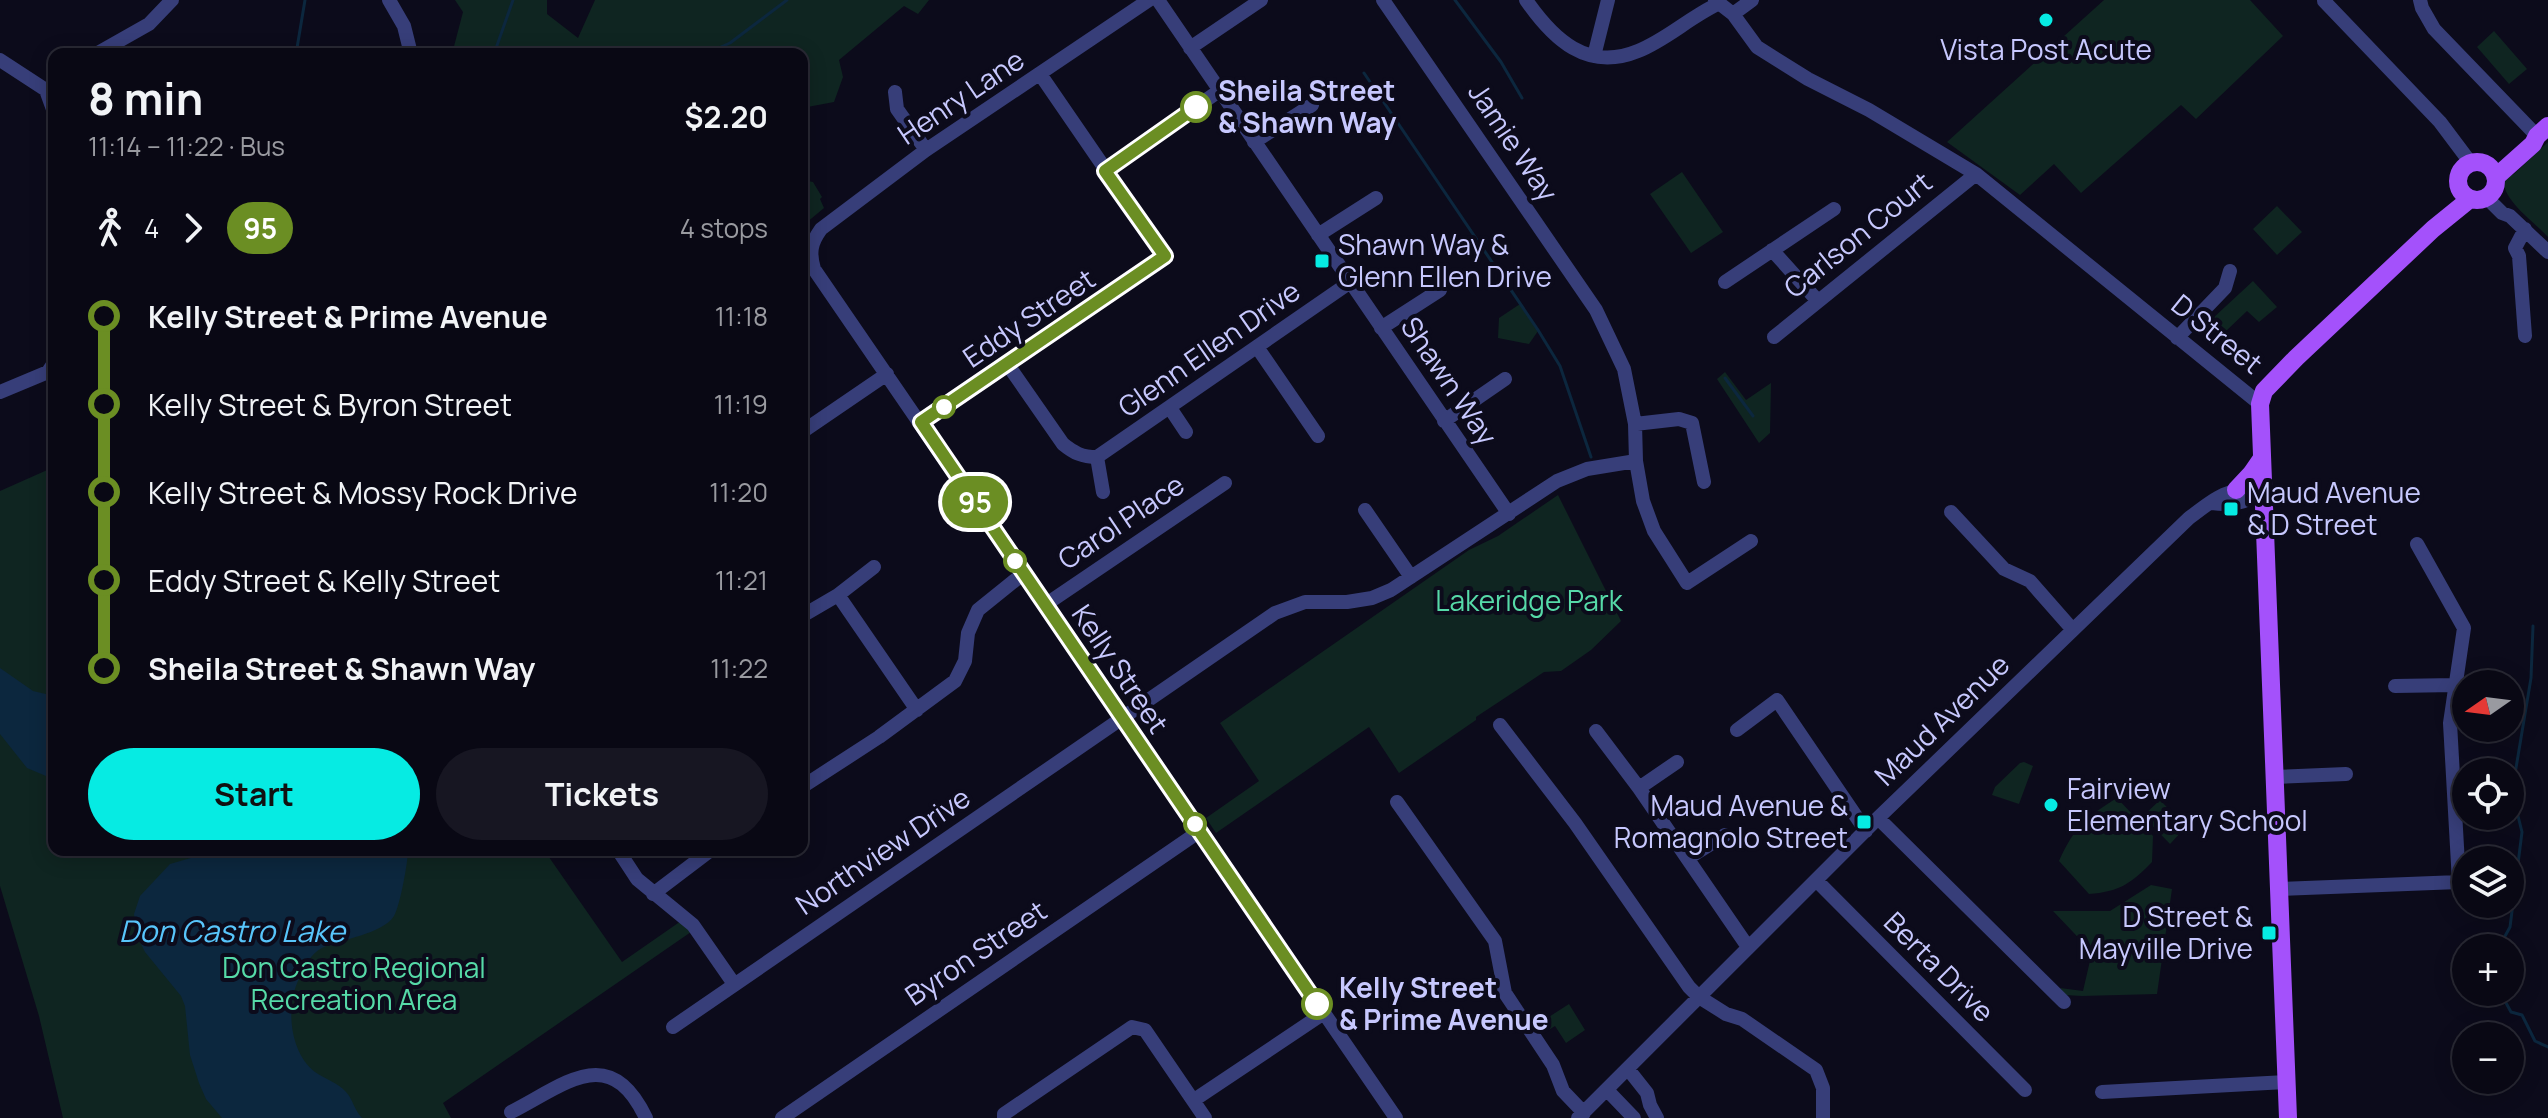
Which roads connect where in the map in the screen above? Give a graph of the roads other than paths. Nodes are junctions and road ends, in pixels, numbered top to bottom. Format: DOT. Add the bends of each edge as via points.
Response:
graph roads {
  1 [pos="172,0"];
  2 [pos="389,0"];
  3 [pos="1149,0"];
  4 [pos="1158,0"];
  5 [pos="1261,0"];
  6 [pos="1383,0"];
  7 [pos="1526,0"];
  8 [pos="1608,0"];
  9 [pos="1752,0"];
  10 [pos="2420,0"];
  11 [pos="2324,1"];
  12 [pos="1716,2"];
  13 [pos="1733,14"];
  14 [pos="107,48"];
  15 [pos="410,48"];
  16 [pos="1190,48"];
  17 [pos="1594,56"];
  18 [pos="0,60"];
  19 [pos="1040,74"];
  20 [pos="48,86"];
  21 [pos="1219,91"];
  22 [pos="895,92"];
  23 [pos="1312,105"];
  24 [pos="2542,131"];
  25 [pos="1254,142"];
  26 [pos="926,150"];
  27 [pos="2466,165"];
  28 [pos="1105,171"];
  29 [pos="1976,174"];
  30 [pos="2483,187"];
  31 [pos="1376,198"];
  32 [pos="1834,209"];
  33 [pos="2525,229"];
  34 [pos="1318,235"];
  35 [pos="811,247"];
  36 [pos="1772,250"];
  37 [pos="2548,252"];
  38 [pos="2230,271"];
  39 [pos="1725,282"];
  40 [pos="1349,283"];
  41 [pos="1440,290"];
  42 [pos="1817,300"];
  43 [pos="1381,328"];
  44 [pos="2525,336"];
  45 [pos="1774,337"];
  46 [pos="2177,338"];
  47 [pos="1257,347"];
  48 [pos="1008,365"];
  49 [pos="48,372"];
  50 [pos="887,374"];
  51 [pos="1505,379"];
  52 [pos="0,392"];
  53 [pos="2260,404"];
  54 [pos="1170,408"];
  55 [pos="1444,421"];
  56 [pos="921,422"];
  57 [pos="1635,424"];
  58 [pos="808,428"];
  59 [pos="1186,432"];
  60 [pos="1318,436"];
  61 [pos="1097,457"];
  62 [pos="2262,458"];
  63 [pos="1636,461"];
  64 [pos="1704,482"];
  65 [pos="1225,483"];
  66 [pos="2263,489"];
  67 [pos="2236,490"];
  68 [pos="1103,492"];
  69 [pos="2212,503"];
  70 [pos="1365,510"];
  71 [pos="1951,512"];
  72 [pos="1509,514"];
  73 [pos="1751,541"];
  74 [pos="2417,544"];
  75 [pos="874,567"];
  76 [pos="1024,573"];
  77 [pos="1411,577"];
  78 [pos="838,595"];
  79 [pos="1045,605"];
  80 [pos="808,612"];
  81 [pos="2073,630"];
  82 [pos="2457,670"];
  83 [pos="2452,685"];
  84 [pos="2395,686"];
  85 [pos="2452,708"];
  86 [pos="917,710"];
  87 [pos="1122,718"];
  88 [pos="1500,725"];
  89 [pos="1737,730"];
  90 [pos="1596,731"];
  91 [pos="1677,762"];
  92 [pos="2346,774"];
  93 [pos="2274,777"];
  94 [pos="808,783"];
  95 [pos="1639,788"];
  96 [pos="1397,802"];
  97 [pos="1878,818"];
  98 [pos="1200,831"];
  99 [pos="1866,831"];
  100 [pos="1725,835"];
  101 [pos="622,856"];
  102 [pos="703,856"];
  103 [pos="1688,858"];
  104 [pos="1816,880"];
  105 [pos="2278,889"];
  106 [pos="653,894"];
  107 [pos="1748,947"];
  108 [pos="734,984"];
  109 [pos="1699,997"];
  110 [pos="2064,1002"];
  111 [pos="1324,1013"];
  112 [pos="673,1027"];
  113 [pos="1628,1069"];
  114 [pos="2286,1082"];
  115 [pos="1607,1090"];
  116 [pos="2025,1090"];
  117 [pos="2102,1092"];
  118 [pos="1194,1100"];
  119 [pos="511,1112"];
  120 [pos="1004,1116"];
  121 [pos="1581,1116"];
  122 [pos="646,1118"];
  123 [pos="782,1118"];
  124 [pos="1205,1118"];
  125 [pos="1396,1118"];
  126 [pos="1634,1118"];
  127 [pos="1657,1118"];
  128 [pos="1823,1118"];
  129 [pos="2288,1118"];
  1 -- 14 [label="street" via="149,24"];
  2 -- 15 [label="street"];
  3 -- 19 [label="street, Henry Lane"];
  4 -- 16 [label="street, Shawn Way"];
  5 -- 16 [label="street"];
  6 -- 57 [label="street, Jamie Way" via="1596,310 1624,369"];
  7 -- 17 [label="street" via="1554,36"];
  8 -- 17 [label="street"];
  9 -- 13 [label="street"];
  10 -- 24 [label="street" via="2434,29"];
  11 -- 27 [label="street" via="2440,122"];
  12 -- 13 [label="street, D Street"];
  12 -- 17 [label="street" via="1639,51"];
  13 -- 29 [label="street, D Street" via="1757,47"];
  16 -- 21 [label="street, Shawn Way"];
  18 -- 20 [label="street"];
  19 -- 26 [label="street, Henry Lane"];
  19 -- 28 [label="street"];
  21 -- 25 [label="street, Shawn Way"];
  21 -- 28 [label="street"];
  22 -- 26 [label="street" via="897,109"];
  23 -- 25 [label="street"];
  24 -- 30 [label="main road"];
  25 -- 34 [label="street, Shawn Way"];
  26 -- 35 [label="street, Henry Lane" via="821,229"];
  27 -- 30 [label="main road" via="2480,161"];
  27 -- 30 [label="main road" via="2458,180"];
  28 -- 48 [label="street, Eddy Street" via="1165,256"];
  29 -- 42 [label="street, Carlson Court"];
  29 -- 46 [label="street, D Street"];
  30 -- 33 [label="street" via="2502,213"];
  30 -- 53 [label="main road" via="2438,218 2433,229 2264,391"];
  31 -- 34 [label="street"];
  32 -- 36 [label="street"];
  33 -- 37 [label="street"];
  33 -- 44 [label="street" via="2515,248"];
  34 -- 40 [label="street, Shawn Way"];
  35 -- 50 [label="street, Kelly Street" via="814,269"];
  36 -- 39 [label="street"];
  36 -- 42 [label="street"];
  38 -- 46 [label="street" via="2225,288"];
  40 -- 43 [label="street, Shawn Way"];
  40 -- 47 [label="street, Glenn Ellen Drive"];
  41 -- 43 [label="street"];
  42 -- 45 [label="street, Carlson Court"];
  43 -- 55 [label="street, Shawn Way"];
  46 -- 53 [label="street, D Street"];
  47 -- 54 [label="street, Glenn Ellen Drive"];
  47 -- 60 [label="street"];
  48 -- 56 [label="street, Eddy Street"];
  48 -- 61 [label="street" via="1063,444 1074,453"];
  49 -- 52 [label="street"];
  50 -- 56 [label="street, Kelly Street"];
  50 -- 58 [label="street"];
  51 -- 55 [label="street"];
  53 -- 62 [label="main road, D Street"];
  54 -- 59 [label="street"];
  54 -- 61 [label="street, Glenn Ellen Drive"];
  55 -- 72 [label="street, Shawn Way"];
  56 -- 76 [label="street, Kelly Street"];
  57 -- 63 [label="street, Jamie Way"];
  57 -- 64 [label="street" via="1679,419 1692,423"];
  61 -- 68 [label="street"];
  62 -- 66 [label="main road, D Street"];
  62 -- 67 [label="main road"];
  63 -- 72 [label="street, Northview Drive" via="1587,469 1557,481"];
  63 -- 73 [label="street, Jamie Way" via="1654,531 1687,583"];
  65 -- 79 [label="street, Carol Place"];
  66 -- 67 [label="street, Maud Avenue"];
  66 -- 69 [label="street" via="2251,500"];
  66 -- 93 [label="main road, D Street"];
  67 -- 69 [label="street, Maud Avenue" via="2220,494"];
  69 -- 81 [label="street, Maud Avenue" via="2188,519"];
  70 -- 77 [label="street"];
  71 -- 81 [label="street" via="2004,569 2030,581"];
  72 -- 77 [label="street, Northview Drive"];
  74 -- 82 [label="street" via="2464,628"];
  75 -- 78 [label="street"];
  76 -- 79 [label="street, Kelly Street"];
  76 -- 86 [label="street" via="978,610 955,681"];
  77 -- 87 [label="street, Northview Drive" via="1372,598 1305,602 1275,613"];
  78 -- 80 [label="street"];
  78 -- 86 [label="street"];
  79 -- 87 [label="street, Kelly Street"];
  81 -- 97 [label="street, Maud Avenue"];
  83 -- 84 [label="street"];
  85 -- 105 [label="street" via="2459,882"];
  86 -- 94 [label="street"];
  87 -- 98 [label="street, Kelly Street"];
  87 -- 108 [label="street, Northview Drive"];
  88 -- 109 [label="street"];
  89 -- 99 [label="street" via="1777,700"];
  90 -- 95 [label="street"];
  91 -- 95 [label="street"];
  92 -- 93 [label="street"];
  93 -- 105 [label="main road, D Street"];
  95 -- 103 [label="street"];
  96 -- 121 [label="street" via="1495,941 1505,993"];
  97 -- 99 [label="street, Maud Avenue"];
  97 -- 110 [label="street"];
  98 -- 111 [label="street, Kelly Street"];
  98 -- 123 [label="street, Byron Street"];
  99 -- 104 [label="street, Maud Avenue"];
  100 -- 103 [label="street"];
  101 -- 106 [label="street"];
  102 -- 106 [label="street"];
  103 -- 107 [label="street"];
  104 -- 107 [label="street, Maud Avenue"];
  104 -- 116 [label="street, Berta Drive"];
  105 -- 114 [label="main road, D Street"];
  106 -- 108 [label="street" via="693,925"];
  107 -- 109 [label="street, Maud Avenue"];
  108 -- 112 [label="street, Northview Drive"];
  109 -- 113 [label="street, Maud Avenue"];
  109 -- 128 [label="street" via="1742,1019 1816,1070 1823,1088"];
  111 -- 118 [label="street"];
  111 -- 125 [label="street, Kelly Street"];
  113 -- 115 [label="street, Maud Avenue"];
  113 -- 127 [label="street" via="1647,1093"];
  114 -- 117 [label="street"];
  114 -- 129 [label="main road, D Street"];
  115 -- 121 [label="street, Maud Avenue"];
  115 -- 126 [label="street"];
  118 -- 120 [label="street" via="1145,1030 1132,1027"];
  118 -- 124 [label="street"];
  119 -- 122 [label="street" via="587,1073 607,1074 625,1086"];
}
